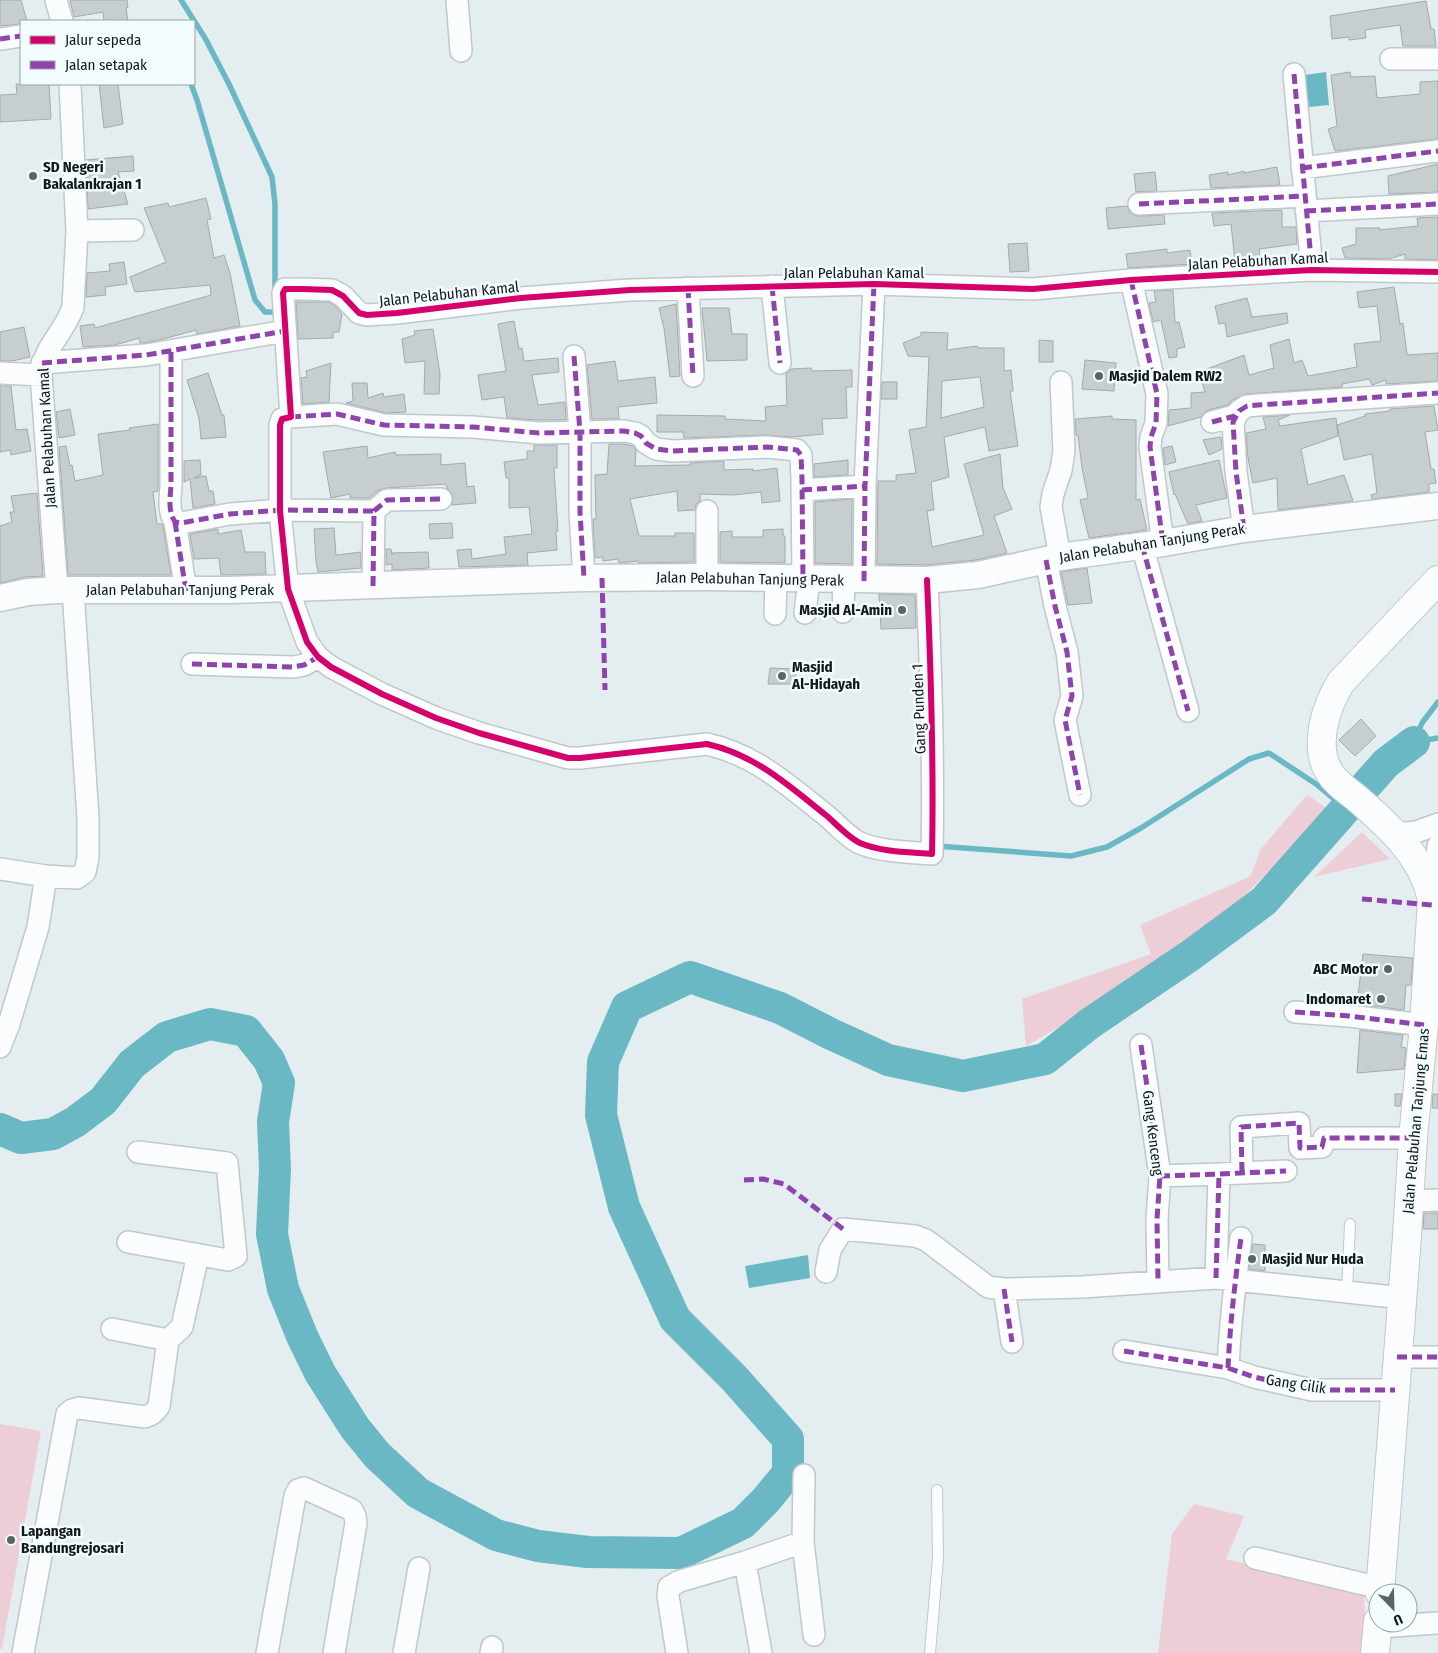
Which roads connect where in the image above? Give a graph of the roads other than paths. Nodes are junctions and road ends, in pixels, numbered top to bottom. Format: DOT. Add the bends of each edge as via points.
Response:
graph roads {
  1 [pos="56,0"];
  2 [pos="456,0"];
  3 [pos="62,20"];
  4 [pos="20,36"];
  5 [pos="0,40"];
  6 [pos="461,51"];
  7 [pos="1391,59"];
  8 [pos="1438,59"];
  9 [pos="1294,74"];
  10 [pos="70,85"];
  11 [pos="1438,151"];
  12 [pos="1302,168"];
  13 [pos="1139,204"];
  14 [pos="1306,204"];
  15 [pos="1438,204"];
  16 [pos="77,230"];
  17 [pos="133,230"];
  18 [pos="1312,270"];
  19 [pos="1438,272"];
  20 [pos="1131,280"];
  21 [pos="874,284"];
  22 [pos="772,286"];
  23 [pos="688,288"];
  24 [pos="279,333"];
  25 [pos="171,352"];
  26 [pos="574,356"];
  27 [pos="780,362"];
  28 [pos="41,369"];
  29 [pos="0,372"];
  30 [pos="692,376"];
  31 [pos="1060,382"];
  32 [pos="1438,394"];
  33 [pos="1235,416"];
  34 [pos="288,418"];
  35 [pos="1212,422"];
  36 [pos="580,432"];
  37 [pos="866,486"];
  38 [pos="802,490"];
  39 [pos="441,499"];
  40 [pos="1438,506"];
  41 [pos="286,510"];
  42 [pos="374,511"];
  43 [pos="707,511"];
  44 [pos="175,522"];
  45 [pos="1244,529"];
  46 [pos="1153,544"];
  47 [pos="1053,558"];
  48 [pos="707,577"];
  49 [pos="584,578"];
  50 [pos="776,579"];
  51 [pos="806,579"];
  52 [pos="854,580"];
  53 [pos="927,580"];
  54 [pos="1438,580"];
  55 [pos="373,586"];
  56 [pos="296,588"];
  57 [pos="65,590"];
  58 [pos="186,591"];
  59 [pos="0,598"];
  60 [pos="804,612"];
  61 [pos="843,612"];
  62 [pos="776,614"];
  63 [pos="318,657"];
  64 [pos="192,664"];
  65 [pos="1188,712"];
  66 [pos="1080,795"];
  67 [pos="1438,824"];
  68 [pos="1392,830"];
  69 [pos="1438,846"];
  70 [pos="0,869"];
  71 [pos="46,876"];
  72 [pos="1432,900"];
  73 [pos="1295,1012"];
  74 [pos="1424,1025"];
  75 [pos="1141,1045"];
  76 [pos="0,1047"];
  77 [pos="1413,1138"];
  78 [pos="138,1152"];
  79 [pos="1286,1171"];
  80 [pos="1242,1172"];
  81 [pos="1219,1174"];
  82 [pos="1160,1176"];
  83 [pos="1438,1200"];
  84 [pos="1409,1201"];
  85 [pos="1350,1224"];
  86 [pos="1241,1238"];
  87 [pos="128,1242"];
  88 [pos="198,1255"];
  89 [pos="826,1272"];
  90 [pos="1225,1279"];
  91 [pos="1158,1282"];
  92 [pos="1004,1288"];
  93 [pos="1347,1292"];
  94 [pos="1403,1298"];
  95 [pos="112,1329"];
  96 [pos="168,1340"];
  97 [pos="1012,1342"];
  98 [pos="1124,1351"];
  99 [pos="1397,1357"];
  100 [pos="1438,1358"];
  101 [pos="1228,1368"];
  102 [pos="1395,1390"];
  103 [pos="804,1474"];
  104 [pos="937,1490"];
  105 [pos="803,1542"];
  106 [pos="1255,1558"];
  107 [pos="745,1562"];
  108 [pos="419,1568"];
  109 [pos="1381,1583"];
  110 [pos="1368,1588"];
  111 [pos="1438,1623"];
  112 [pos="1377,1634"];
  113 [pos="814,1635"];
  114 [pos="23,1653"];
  115 [pos="267,1653"];
  116 [pos="334,1653"];
  117 [pos="404,1653"];
  118 [pos="677,1653"];
  119 [pos="761,1653"];
  120 [pos="930,1653"];
  1 -- 3 [label="street"];
  2 -- 6 [label="street"];
  4 -- 5 [label="street"];
  7 -- 8 [label="street"];
  9 -- 12 [label="street"];
  10 -- 16 [label="street, Jalan Pelabuhan Kamal"];
  11 -- 12 [label="street"];
  12 -- 14 [label="street"];
  13 -- 14 [label="street"];
  14 -- 15 [label="street"];
  14 -- 18 [label="street"];
  16 -- 17 [label="street"];
  16 -- 28 [label="street, Jalan Pelabuhan Kamal" via="73,307 69,319 45,354"];
  18 -- 19 [label="street, Jalan Pelabuhan Kamal"];
  18 -- 20 [label="street, Jalan Pelabuhan Kamal"];
  20 -- 21 [label="street, Jalan Pelabuhan Kamal" via="1033,289"];
  20 -- 46 [label="street" via="1157,394 1156,423 1150,447"];
  21 -- 22 [label="street, Jalan Pelabuhan Kamal"];
  21 -- 37 [label="street"];
  22 -- 23 [label="street, Jalan Pelabuhan Kamal"];
  22 -- 27 [label="street"];
  23 -- 24 [label="street, Jalan Pelabuhan Kamal" via="521,298 367,315 358,313 343,296 332,290 302,288 283,293"];
  23 -- 30 [label="street"];
  24 -- 25 [label="street"];
  24 -- 34 [label="street"];
  25 -- 28 [label="street"];
  25 -- 44 [label="street" via="169,506"];
  26 -- 36 [label="street"];
  28 -- 29 [label="street"];
  28 -- 57 [label="street, Jalan Pelabuhan Kamal"];
  31 -- 47 [label="street" via="1064,451 1051,507"];
  32 -- 33 [label="street" via="1247,406"];
  33 -- 35 [label="street"];
  33 -- 45 [label="street" via="1236,472"];
  34 -- 36 [label="street" via="337,414 384,426"];
  34 -- 41 [label="street" via="280,425"];
  36 -- 38 [label="street" via="611,430 635,433 656,450 792,448 801,456"];
  36 -- 49 [label="street"];
  37 -- 38 [label="street"];
  37 -- 52 [label="street"];
  38 -- 51 [label="street"];
  39 -- 42 [label="street" via="387,500"];
  40 -- 45 [label="street, Jalan Pelabuhan Tanjung Perak"];
  41 -- 42 [label="street"];
  41 -- 44 [label="street"];
  41 -- 56 [label="street"];
  42 -- 55 [label="street"];
  43 -- 48 [label="street"];
  44 -- 58 [label="street"];
  45 -- 46 [label="street, Jalan Pelabuhan Tanjung Perak"];
  46 -- 47 [label="street, Jalan Pelabuhan Tanjung Perak"];
  46 -- 65 [label="street"];
  47 -- 53 [label="street, Jalan Pelabuhan Tanjung Perak" via="978,575"];
  47 -- 66 [label="street" via="1055,606 1067,652 1072,696 1065,720"];
  48 -- 49 [label="street, Jalan Pelabuhan Tanjung Perak"];
  48 -- 50 [label="street, Jalan Pelabuhan Tanjung Perak"];
  49 -- 55 [label="street, Jalan Pelabuhan Tanjung Perak"];
  50 -- 51 [label="street, Jalan Pelabuhan Tanjung Perak"];
  50 -- 62 [label="street"];
  51 -- 52 [label="street, Jalan Pelabuhan Tanjung Perak"];
  51 -- 60 [label="street"];
  52 -- 53 [label="street, Jalan Pelabuhan Tanjung Perak"];
  52 -- 61 [label="street"];
  53 -- 63 [label="street, Gang Punden 1" via="934,801 932,846 889,851 860,843 776,774 718,746 707,744 568,758 436,718 382,694"];
  54 -- 68 [label="main road, Jalan Pelabuhan Tanjung Emas" via="1341,682 1330,701 1324,722 1323,752 1329,772"];
  55 -- 56 [label="street, Jalan Pelabuhan Tanjung Perak"];
  56 -- 58 [label="street, Jalan Pelabuhan Tanjung Perak"];
  56 -- 63 [label="street" via="306,642"];
  57 -- 58 [label="street, Jalan Pelabuhan Tanjung Perak"];
  57 -- 59 [label="street, Jalan Pelabuhan Tanjung Perak" via="28,592"];
  57 -- 71 [label="street, Jalan Pelabuhan Kamal" via="88,818 88,857 85,872 77,878"];
  63 -- 64 [label="street" via="293,667"];
  67 -- 68 [label="street" via="1416,832"];
  68 -- 72 [label="main road, Jalan Pelabuhan Tanjung Emas" via="1421,868"];
  69 -- 72 [label="street"];
  70 -- 71 [label="street, Jalan Pelabuhan Kamal"];
  71 -- 76 [label="street" via="38,927"];
  72 -- 74 [label="main road, Jalan Pelabuhan Tanjung Emas"];
  73 -- 74 [label="street"];
  74 -- 77 [label="main road, Jalan Pelabuhan Tanjung Emas"];
  75 -- 82 [label="street, Gang Kenceng"];
  77 -- 80 [label="street" via="1324,1138 1322,1147 1300,1148 1299,1123 1241,1127"];
  77 -- 84 [label="main road, Jalan Pelabuhan Tanjung Emas"];
  78 -- 88 [label="street" via="227,1163 236,1256 228,1260"];
  79 -- 80 [label="street"];
  80 -- 81 [label="street"];
  81 -- 82 [label="street"];
  81 -- 90 [label="street"];
  82 -- 91 [label="street, Gang Kenceng"];
  83 -- 84 [label="street"];
  84 -- 94 [label="main road, Jalan Pelabuhan Tanjung Emas"];
  85 -- 93 [label="lane"];
  86 -- 90 [label="street"];
  87 -- 88 [label="street"];
  88 -- 96 [label="street" via="182,1326"];
  89 -- 92 [label="street" via="830,1250 843,1229 915,1236 926,1240 988,1287"];
  90 -- 91 [label="street"];
  90 -- 93 [label="street"];
  90 -- 101 [label="street"];
  91 -- 92 [label="street"];
  92 -- 97 [label="street"];
  93 -- 94 [label="street"];
  94 -- 99 [label="main road, Jalan Pelabuhan Tanjung Emas"];
  95 -- 96 [label="street"];
  96 -- 114 [label="street" via="156,1412 145,1417 79,1408 67,1414"];
  98 -- 101 [label="street, Gang Cilik"];
  99 -- 100 [label="street"];
  99 -- 102 [label="main road, Jalan Pelabuhan Tanjung Emas"];
  101 -- 102 [label="street, Gang Cilik" via="1312,1390"];
  102 -- 109 [label="main road, Jalan Pelabuhan Tanjung Emas"];
  103 -- 105 [label="street"];
  104 -- 120 [label="lane" via="938,1558"];
  105 -- 107 [label="street"];
  105 -- 113 [label="street"];
  106 -- 110 [label="street"];
  107 -- 118 [label="street" via="668,1587"];
  107 -- 119 [label="street"];
  108 -- 117 [label="street"];
  111 -- 112 [label="street"];
  115 -- 116 [label="street" via="295,1496 304,1488 352,1510 355,1516"];
}
